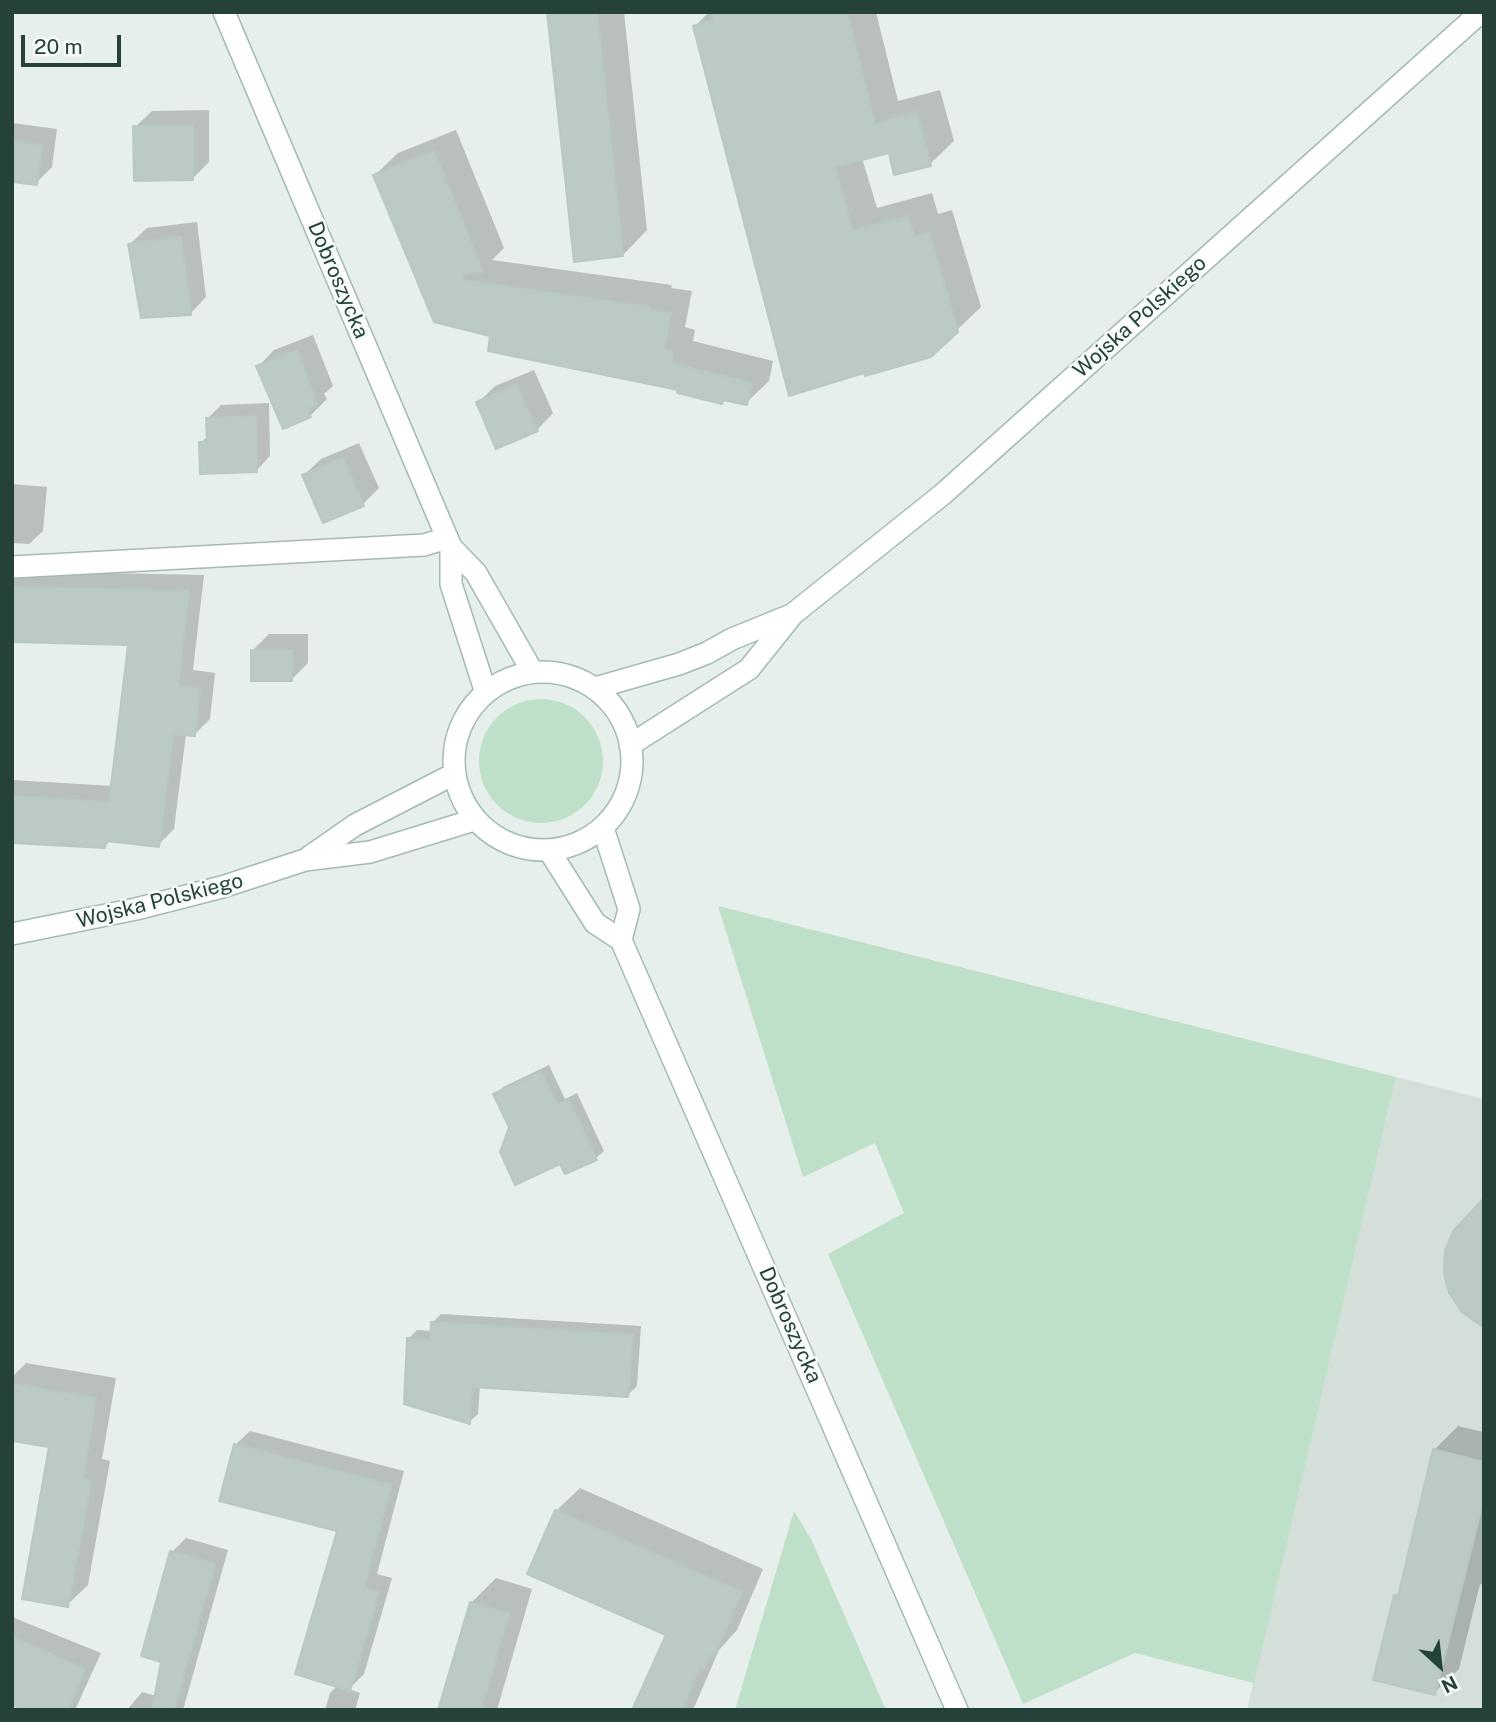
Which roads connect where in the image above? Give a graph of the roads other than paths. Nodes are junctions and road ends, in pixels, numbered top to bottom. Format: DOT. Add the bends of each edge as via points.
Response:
graph roads {
  1 [pos="224,12"];
  2 [pos="1481,12"];
  3 [pos="449,542"];
  4 [pos="12,567"];
  5 [pos="793,614"];
  6 [pos="532,671"];
  7 [pos="595,688"];
  8 [pos="485,690"];
  9 [pos="630,745"];
  10 [pos="454,774"];
  11 [pos="474,820"];
  12 [pos="603,828"];
  13 [pos="550,852"];
  14 [pos="305,860"];
  15 [pos="12,934"];
  16 [pos="621,940"];
  17 [pos="957,1710"];
  1 -- 3 [label="main road, Dobroszycka"];
  2 -- 5 [label="main road, Wojska Polskiego" via="952,485"];
  3 -- 4 [label="main road"];
  3 -- 6 [label="main road, Dobroszycka" via="476,573"];
  3 -- 8 [label="main road, Dobroszycka" via="451,584"];
  5 -- 7 [label="main road, Wojska Polskiego" via="679,664"];
  5 -- 9 [label="main road, Wojska Polskiego" via="749,669"];
  6 -- 7 [label="main road" via="558,673"];
  6 -- 8 [label="main road"];
  7 -- 9 [label="main road" via="625,725"];
  8 -- 10 [label="main road" via="464,726"];
  9 -- 12 [label="main road" via="629,781 620,806"];
  10 -- 11 [label="main road"];
  10 -- 14 [label="main road, Wojska Polskiego" via="355,825"];
  11 -- 13 [label="main road" via="498,839"];
  11 -- 14 [label="main road, Wojska Polskiego" via="370,852"];
  12 -- 13 [label="main road" via="577,845"];
  12 -- 16 [label="main road" via="629,909"];
  13 -- 16 [label="main road" via="595,923"];
  14 -- 15 [label="main road, Wojska Polskiego" via="149,906"];
  16 -- 17 [label="main road, Dobroszycka"];
}
